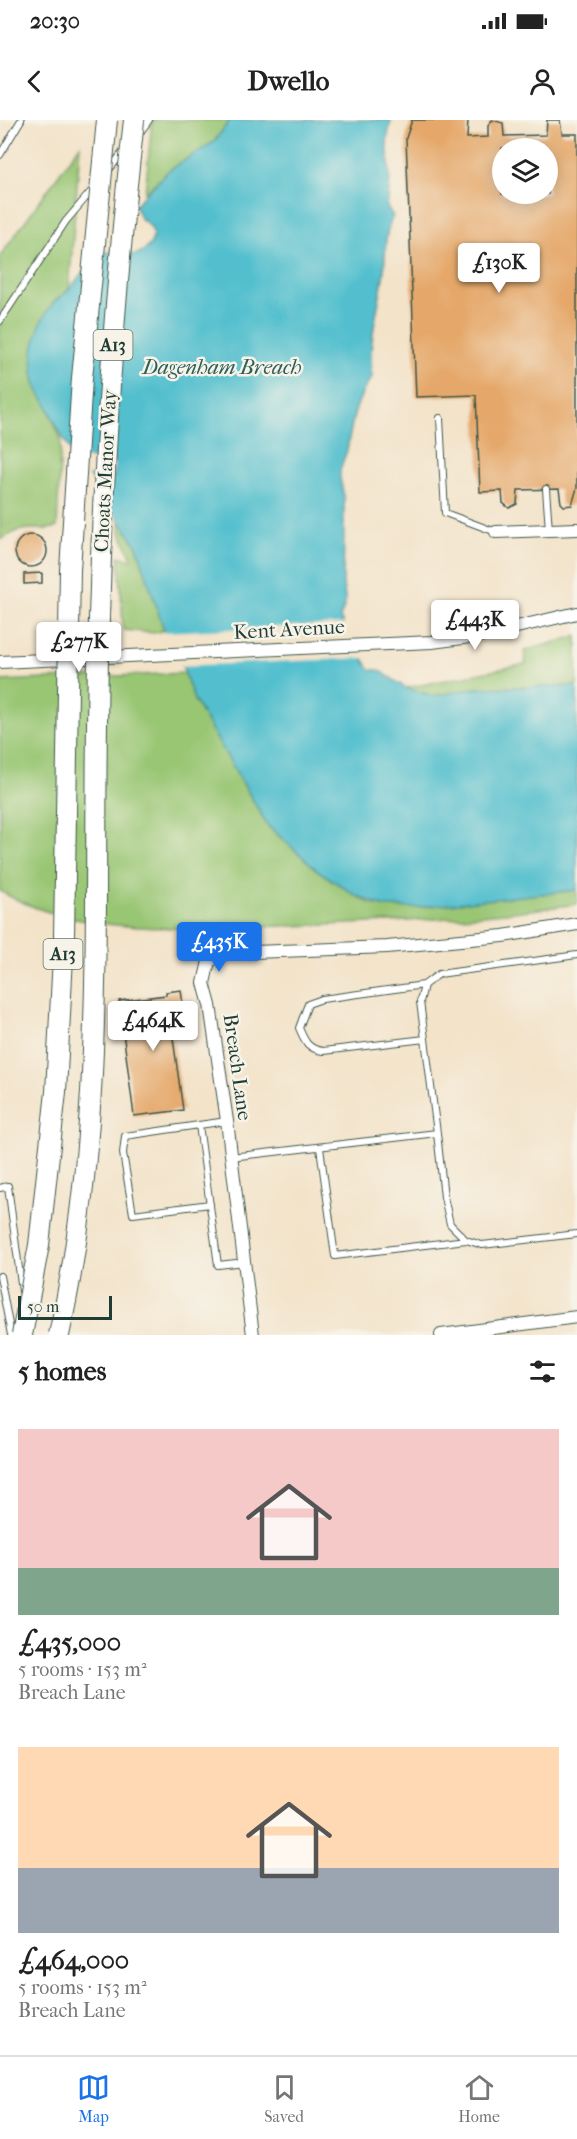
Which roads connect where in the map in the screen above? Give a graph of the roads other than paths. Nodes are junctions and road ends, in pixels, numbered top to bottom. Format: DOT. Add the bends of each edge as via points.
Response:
graph roads {
  1 [pos="21,120"];
  2 [pos="107,120"];
  3 [pos="134,120"];
  4 [pos="149,120"];
  5 [pos="0,155"];
  6 [pos="0,321"];
  7 [pos="440,418"];
  8 [pos="546,489"];
  9 [pos="577,529"];
  10 [pos="549,530"];
  11 [pos="496,532"];
  12 [pos="577,613"];
  13 [pos="0,662"];
  14 [pos="577,924"];
  15 [pos="577,955"];
  16 [pos="424,985"];
  17 [pos="425,1039"];
  18 [pos="227,1121"];
  19 [pos="199,1125"];
  20 [pos="437,1133"];
  21 [pos="320,1148"];
  22 [pos="231,1157"];
  23 [pos="0,1188"];
  24 [pos="210,1203"];
  25 [pos="577,1234"];
  26 [pos="466,1240"];
  27 [pos="246,1262"];
  28 [pos="0,1276"];
  29 [pos="577,1317"];
  30 [pos="11,1335"];
  31 [pos="21,1335"];
  32 [pos="28,1335"];
  33 [pos="59,1335"];
  34 [pos="253,1335"];
  35 [pos="441,1335"];
  1 -- 5 [label="lane"];
  2 -- 31 [label="highway, Choats Manor Way / A13, bridge" via="82,378 70,570 64,937 56,1092 39,1245"];
  3 -- 33 [label="highway, Choats Manor Way / A13, bridge" via="110,380 99,571 96,1034 86,1165"];
  4 -- 6 [label="lane" via="66,221"];
  7 -- 11 [label="lane" via="445,513"];
  8 -- 10 [label="lane"];
  9 -- 10 [label="street"];
  10 -- 11 [label="street"];
  12 -- 13 [label="street, Kent Avenue" via="478,636 432,642"];
  14 -- 18 [label="street, Breach Lane" via="503,936 387,947 226,953 213,957 206,967 204,983"];
  15 -- 16 [label="lane" via="439,974"];
  16 -- 17 [label="lane" via="420,1002"];
  16 -- 17 [label="lane" via="322,999 308,1004 299,1028 305,1042 323,1052"];
  17 -- 20 [label="lane"];
  18 -- 19 [label="lane"];
  18 -- 22 [label="street, Breach Lane"];
  19 -- 24 [label="lane"];
  19 -- 24 [label="lane" via="125,1136 123,1153 133,1214"];
  20 -- 21 [label="lane"];
  20 -- 26 [label="lane" via="450,1224"];
  21 -- 22 [label="lane"];
  21 -- 26 [label="lane" via="335,1256"];
  22 -- 27 [label="street, Breach Lane"];
  23 -- 32 [label="lane" via="8,1186"];
  24 -- 27 [label="lane" via="218,1265"];
  25 -- 26 [label="lane" via="482,1245"];
  27 -- 34 [label="street, Breach Lane"];
  28 -- 30 [label="lane"];
  29 -- 35 [label="street"];
}
